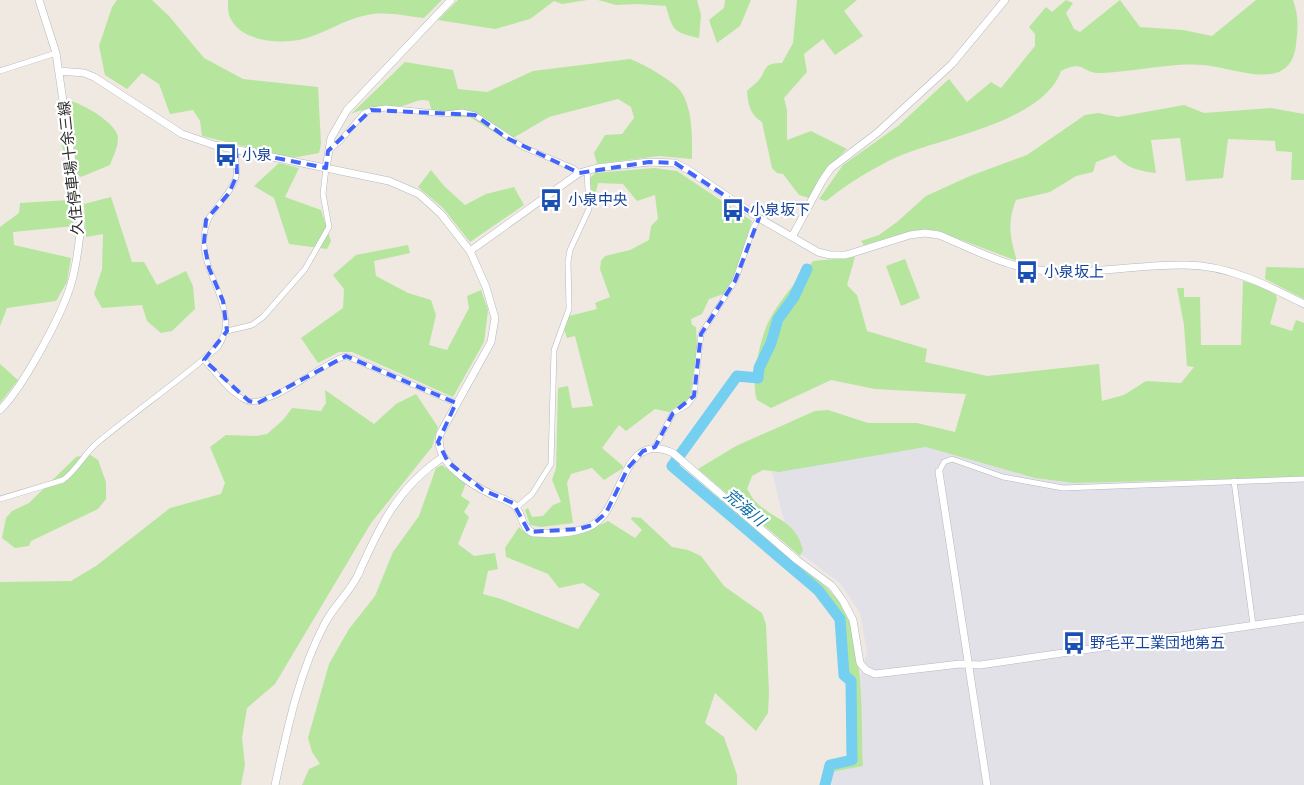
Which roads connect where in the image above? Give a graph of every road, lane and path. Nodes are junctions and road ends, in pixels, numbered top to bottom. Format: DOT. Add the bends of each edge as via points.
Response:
graph roads {
  1 [pos="39,0"];
  2 [pos="451,0"];
  3 [pos="1005,0"];
  4 [pos="56,53"];
  5 [pos="0,71"];
  6 [pos="59,71"];
  7 [pos="236,150"];
  8 [pos="328,150"];
  9 [pos="326,168"];
  10 [pos="587,170"];
  11 [pos="579,173"];
  12 [pos="759,218"];
  13 [pos="792,237"];
  14 [pos="470,251"];
  15 [pos="1304,304"];
  16 [pos="227,331"];
  17 [pos="204,360"];
  18 [pos="456,403"];
  19 [pos="0,410"];
  20 [pos="655,447"];
  21 [pos="443,457"];
  22 [pos="939,472"];
  23 [pos="1304,479"];
  24 [pos="1234,481"];
  25 [pos="0,499"];
  26 [pos="517,508"];
  27 [pos="1304,618"];
  28 [pos="1253,625"];
  29 [pos="969,665"];
  30 [pos="275,785"];
  31 [pos="987,785"];
  1 -- 4 [label="street, 久住停車場十余三線"];
  2 -- 8 [label="street" via="352,104 335,130"];
  3 -- 13 [label="street" via="952,64 877,132 831,168"];
  4 -- 5 [label="street"];
  4 -- 6 [label="street, 久住停車場十余三線"];
  6 -- 7 [label="street" via="84,73 182,134"];
  6 -- 19 [label="street, 久住停車場十余三線" via="80,224 79,248 71,285 60,311 20,385"];
  7 -- 9 [label="street"];
  7 -- 16 [label="street" via="237,174 229,193 206,220 204,243 209,268 222,301"];
  8 -- 9 [label="street"];
  8 -- 11 [label="street" via="364,113 371,110 462,112 475,115 523,147"];
  9 -- 14 [label="street" via="389,180 419,194 441,214"];
  9 -- 16 [label="street" via="323,194 329,227 306,269 263,317 252,325"];
  10 -- 11 [label="street"];
  10 -- 12 [label="street" via="649,162 675,163"];
  10 -- 26 [label="street" via="589,209 570,250 569,309 554,350 552,464 532,494"];
  11 -- 14 [label="street"];
  12 -- 13 [label="street"];
  12 -- 20 [label="street" via="735,281 701,334 694,396 687,405 673,413"];
  13 -- 15 [label="street" via="830,255 846,255 925,233 939,235 1021,267 1110,272 1186,265 1260,281"];
  14 -- 18 [label="street" via="486,287 495,328 491,342"];
  16 -- 17 [label="street" via="218,347"];
  17 -- 18 [label="street" via="234,392 249,402 266,400 346,356"];
  17 -- 25 [label="street" via="95,445 70,476"];
  18 -- 21 [label="street" via="438,442"];
  20 -- 26 [label="street" via="639,454 622,476 610,506 592,525 533,533 524,528"];
  20 -- 29 [label="street" via="673,453 797,560 832,586 853,620 860,663 866,670 875,674"];
  21 -- 26 [label="street" via="467,479"];
  21 -- 30 [label="street" via="403,491 374,538 357,575 324,625 297,692"];
  22 -- 24 [label="street" via="944,462 952,459 1003,477 1063,488"];
  22 -- 29 [label="street"];
  23 -- 24 [label="street"];
  24 -- 28 [label="street"];
  27 -- 28 [label="street"];
  28 -- 29 [label="street"];
  29 -- 31 [label="street"];
}
